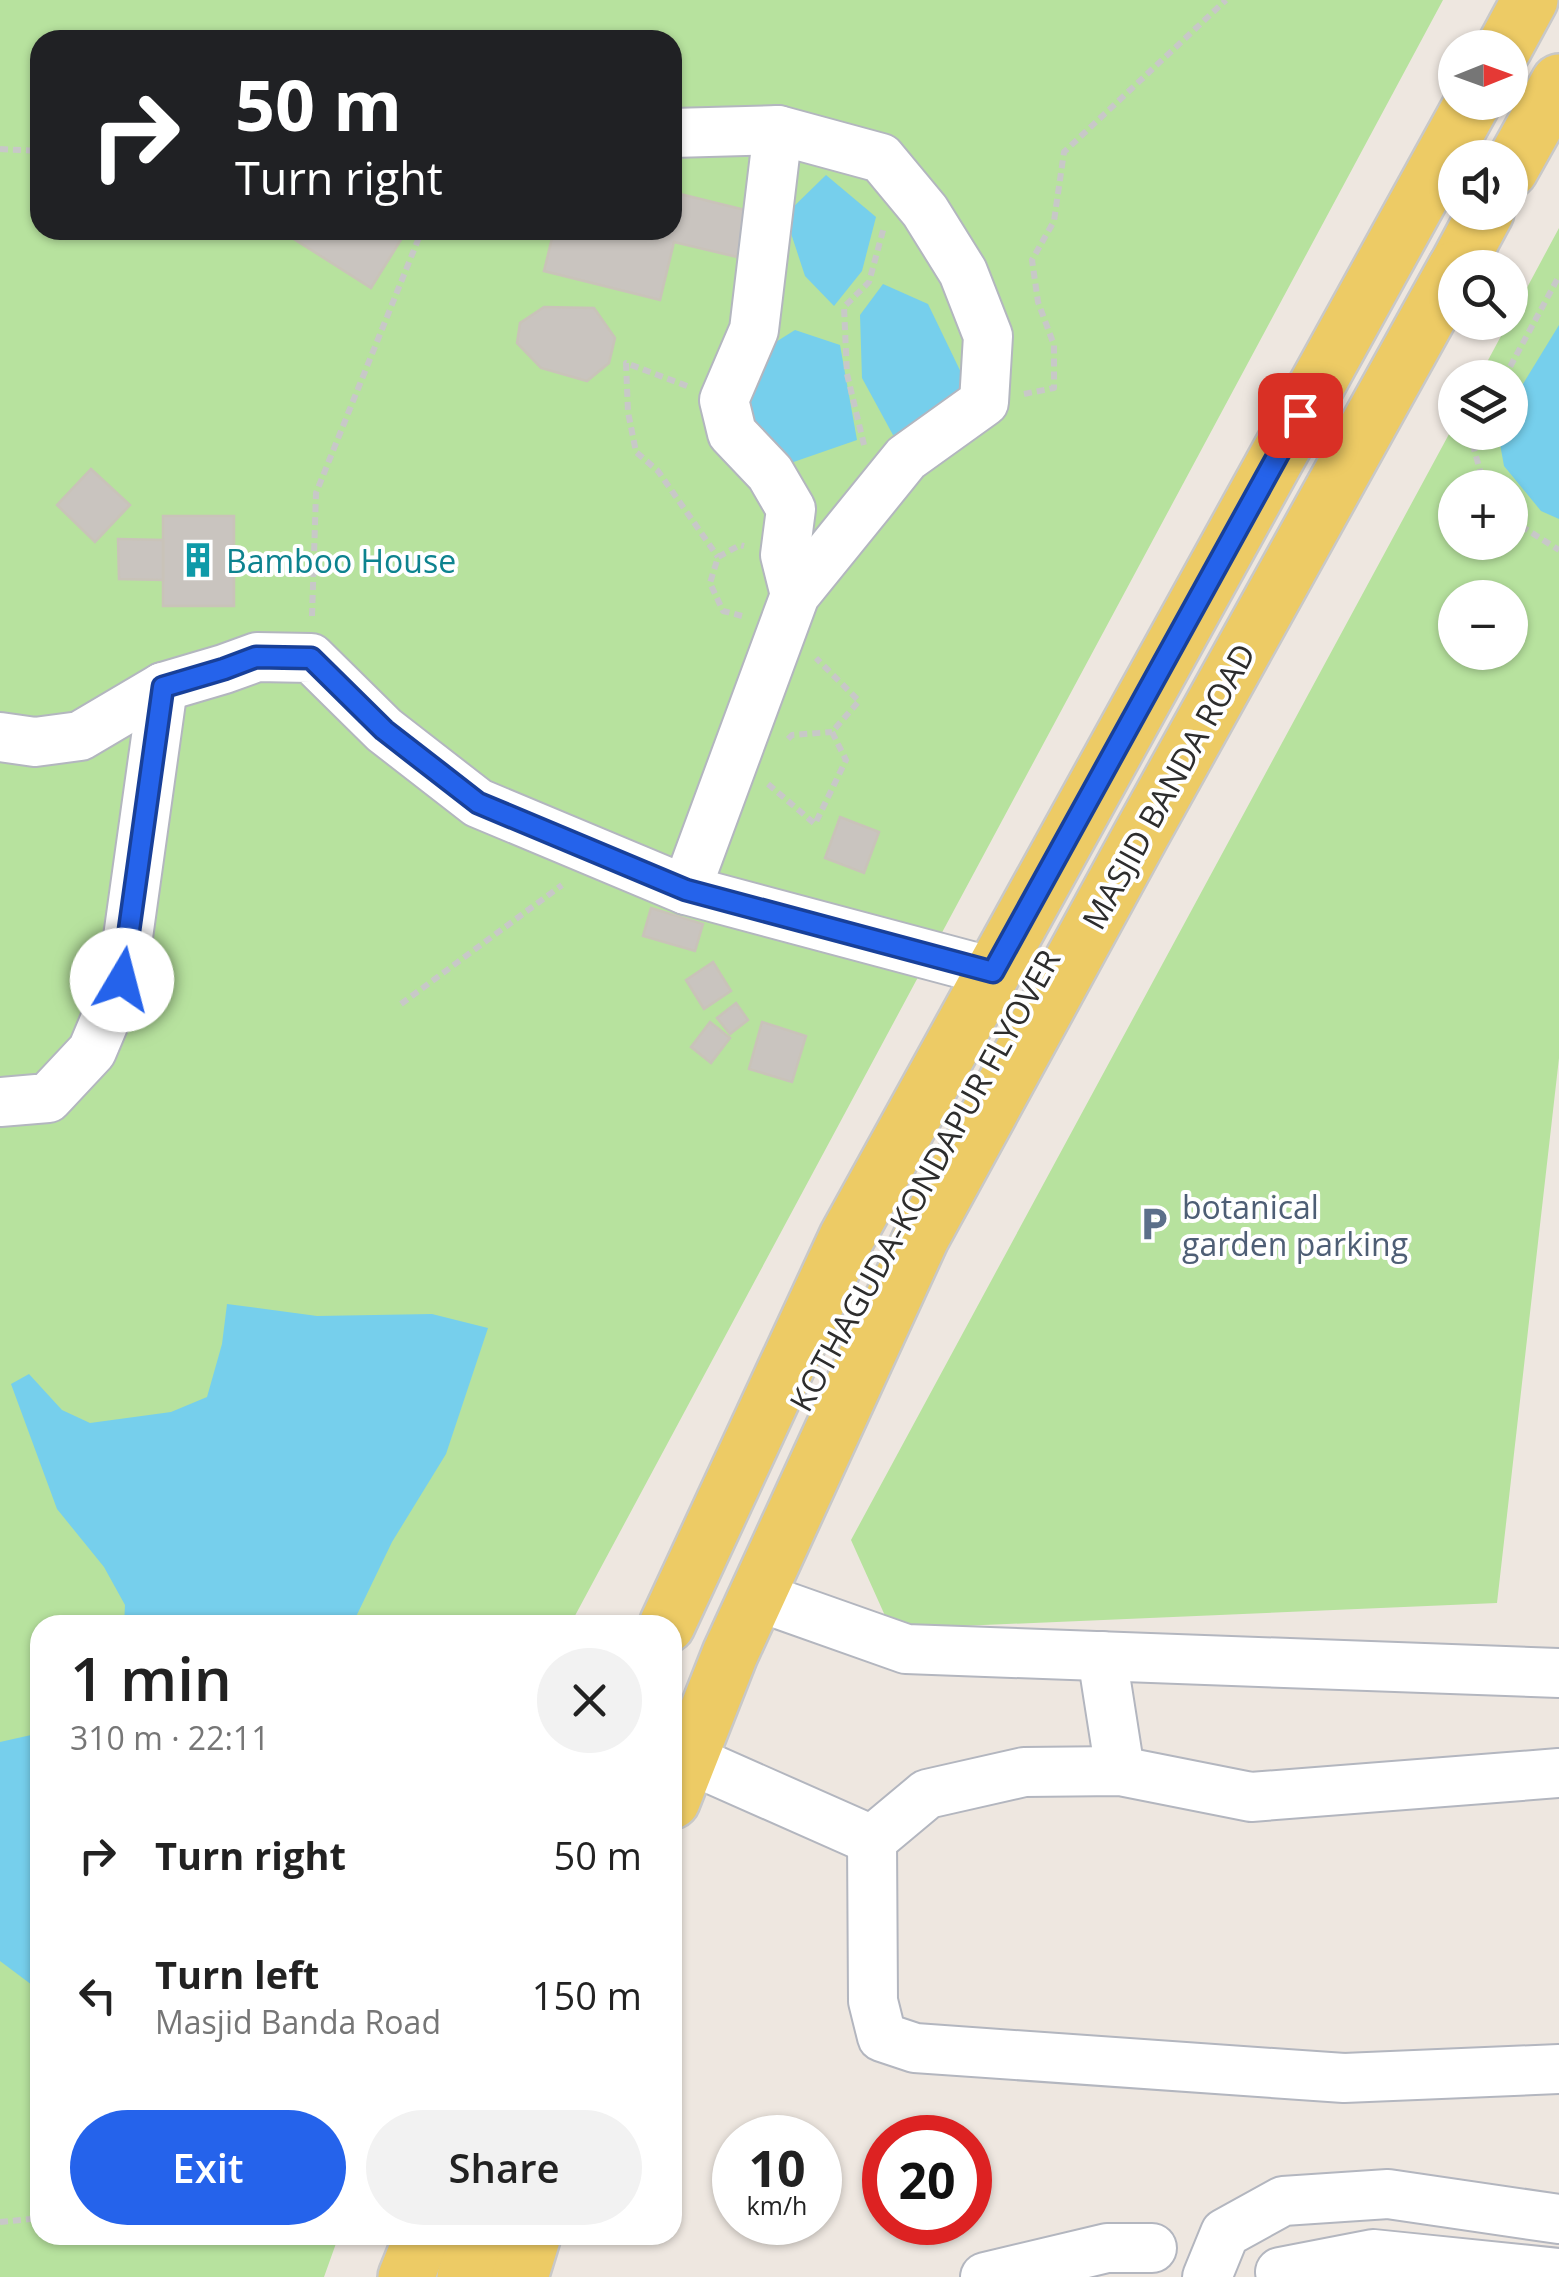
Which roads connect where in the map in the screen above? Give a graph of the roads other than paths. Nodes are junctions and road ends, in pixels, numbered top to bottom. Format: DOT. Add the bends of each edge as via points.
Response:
graph roads {
  1 [pos="1530,0"];
  2 [pos="1514,30"];
  3 [pos="1559,82"];
  4 [pos="1463,120"];
  5 [pos="778,130"];
  6 [pos="682,133"];
  7 [pos="1527,140"];
  8 [pos="1438,300"];
  9 [pos="789,610"];
  10 [pos="163,687"];
  11 [pos="0,737"];
  12 [pos="1141,834"];
  13 [pos="686,890"];
  14 [pos="993,972"];
  15 [pos="0,1102"];
  16 [pos="756,1596"];
  17 [pos="672,1615"];
  18 [pos="1102,1656"];
  19 [pos="1559,1673"];
  20 [pos="682,1741"];
  21 [pos="682,1749"];
  22 [pos="682,1759"];
  23 [pos="1120,1771"];
  24 [pos="1559,1773"];
  25 [pos="872,1840"];
  26 [pos="1559,2069"];
  27 [pos="1559,2219"];
  28 [pos="1225,2233"];
  29 [pos="419,2245"];
  30 [pos="476,2245"];
  31 [pos="529,2245"];
  32 [pos="1152,2248"];
  33 [pos="1559,2273"];
  34 [pos="1279,2274"];
  35 [pos="406,2277"];
  36 [pos="465,2277"];
  37 [pos="520,2277"];
  38 [pos="985,2277"];
  39 [pos="1207,2277"];
  1 -- 2 [label="main road"];
  3 -- 7 [label="main road"];
  4 -- 14 [label="main road, MASJID BANDA ROAD"];
  5 -- 6 [label="street"];
  5 -- 9 [label="street" via="754,330 724,400 732,434 770,473 791,509 784,556"];
  5 -- 9 [label="street" via="881,158 963,272 988,336 984,402 906,458"];
  8 -- 12 [label="main road, MASJID BANDA ROAD"];
  9 -- 13 [label="street"];
  10 -- 11 [label="street" via="80,736 35,742"];
  10 -- 13 [label="street" via="256,657 311,658 384,730 478,803"];
  10 -- 15 [label="street" via="122,980 92,1051 48,1098"];
  12 -- 16 [label="main road, MASJID BANDA ROAD" via="921,1238"];
  12 -- 20 [label="main road, KOTHAGUDA-KONDAPUR FLYOVER" via="1062,927 817,1363 728,1562"];
  13 -- 14 [label="street"];
  14 -- 17 [label="main road, MASJID BANDA ROAD" via="847,1236"];
  16 -- 18 [label="street" via="906,1649"];
  16 -- 21 [label="main road, MASJID BANDA ROAD"];
  18 -- 19 [label="street"];
  18 -- 23 [label="street"];
  22 -- 25 [label="street"];
  23 -- 24 [label="street" via="1251,1797"];
  23 -- 25 [label="street" via="1024,1772 927,1794"];
  25 -- 26 [label="street" via="872,2001 882,2037 915,2048 1344,2078"];
  27 -- 28 [label="street" via="1388,2194 1283,2202"];
  28 -- 34 [label="street" via="1256,2250"];
  28 -- 39 [label="street"];
  29 -- 35 [label="main road"];
  30 -- 36 [label="main road"];
  31 -- 37 [label="main road"];
  32 -- 38 [label="street" via="1107,2248"];
  33 -- 34 [label="street" via="1373,2254"];
}
